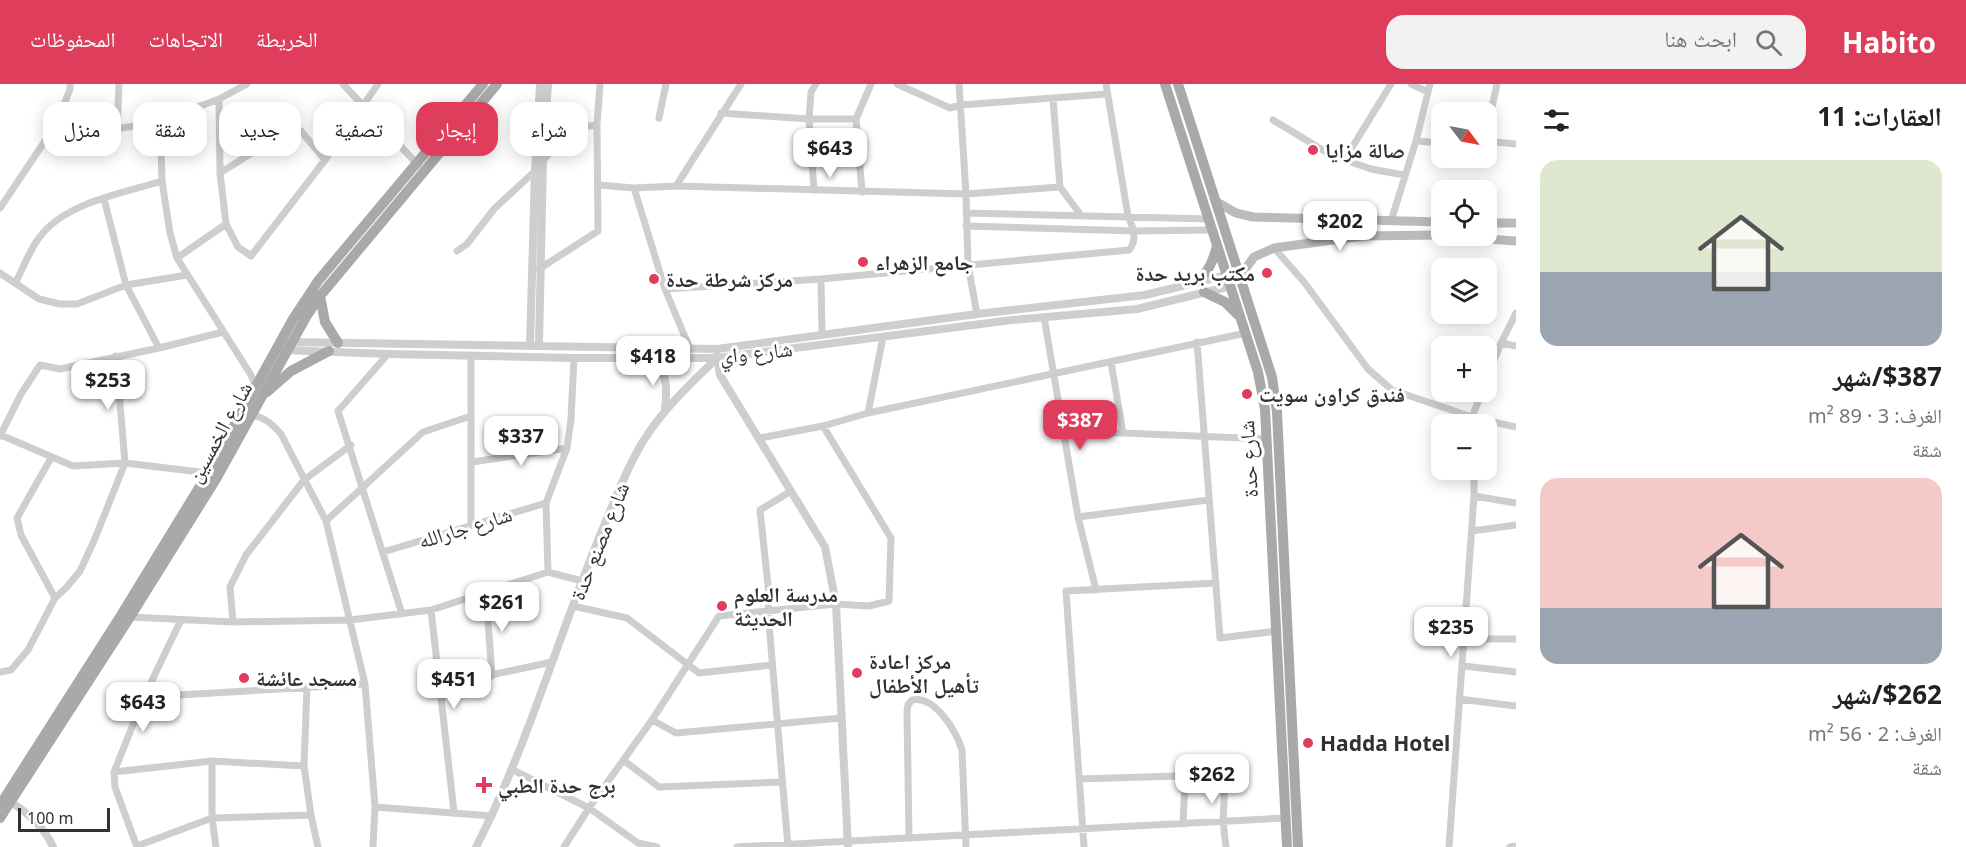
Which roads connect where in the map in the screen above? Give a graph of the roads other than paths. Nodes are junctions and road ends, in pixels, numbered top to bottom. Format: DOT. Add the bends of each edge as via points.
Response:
graph roads {
  1 [pos="70,84"];
  2 [pos="119,84"];
  3 [pos="247,84"];
  4 [pos="343,84"];
  5 [pos="378,84"];
  6 [pos="483,84"];
  7 [pos="497,84"];
  8 [pos="540,84"];
  9 [pos="548,84"];
  10 [pos="600,84"];
  11 [pos="666,84"];
  12 [pos="741,84"];
  13 [pos="816,84"];
  14 [pos="871,84"];
  15 [pos="897,84"];
  16 [pos="959,84"];
  17 [pos="1106,84"];
  18 [pos="1165,84"];
  19 [pos="1178,84"];
  20 [pos="1391,84"];
  21 [pos="1412,84"];
  22 [pos="1497,84"];
  23 [pos="1429,88"];
  24 [pos="1107,94"];
  25 [pos="219,99"];
  26 [pos="1053,99"];
  27 [pos="64,102"];
  28 [pos="118,102"];
  29 [pos="359,102"];
  30 [pos="366,102"];
  31 [pos="1493,102"];
  32 [pos="207,104"];
  33 [pos="961,105"];
  34 [pos="722,113"];
  35 [pos="659,118"];
  36 [pos="810,119"];
  37 [pos="856,119"];
  38 [pos="1273,120"];
  39 [pos="597,125"];
  40 [pos="1416,141"];
  41 [pos="1431,142"];
  42 [pos="1497,142"];
  43 [pos="43,144"];
  44 [pos="1516,144"];
  45 [pos="404,150"];
  46 [pos="161,156"];
  47 [pos="328,156"];
  48 [pos="1345,159"];
  49 [pos="325,160"];
  50 [pos="543,162"];
  51 [pos="420,167"];
  52 [pos="535,171"];
  53 [pos="220,173"];
  54 [pos="1404,175"];
  55 [pos="162,181"];
  56 [pos="599,185"];
  57 [pos="676,186"];
  58 [pos="1060,187"];
  59 [pos="634,188"];
  60 [pos="814,190"];
  61 [pos="862,192"];
  62 [pos="966,194"];
  63 [pos="104,199"];
  64 [pos="1215,201"];
  65 [pos="0,208"];
  66 [pos="966,213"];
  67 [pos="1080,214"];
  68 [pos="1043,215"];
  69 [pos="1128,216"];
  70 [pos="1209,219"];
  71 [pos="1390,221"];
  72 [pos="1431,222"];
  73 [pos="1497,223"];
  74 [pos="1516,223"];
  75 [pos="226,224"];
  76 [pos="966,226"];
  77 [pos="1044,228"];
  78 [pos="1213,230"];
  79 [pos="1134,231"];
  80 [pos="1431,235"];
  81 [pos="1497,239"];
  82 [pos="1516,241"];
  83 [pos="1217,246"];
  84 [pos="1274,248"];
  85 [pos="457,251"];
  86 [pos="177,258"];
  87 [pos="968,265"];
  88 [pos="539,268"];
  89 [pos="0,273"];
  90 [pos="187,275"];
  91 [pos="821,279"];
  92 [pos="1229,280"];
  93 [pos="1241,280"];
  94 [pos="16,282"];
  95 [pos="1197,282"];
  96 [pos="126,285"];
  97 [pos="665,289"];
  98 [pos="1204,292"];
  99 [pos="320,296"];
  100 [pos="1010,310"];
  101 [pos="1516,313"];
  102 [pos="977,314"];
  103 [pos="1044,317"];
  104 [pos="1241,318"];
  105 [pos="1012,320"];
  106 [pos="1251,331"];
  107 [pos="223,332"];
  108 [pos="822,335"];
  109 [pos="883,337"];
  110 [pos="1197,342"];
  111 [pos="338,343"];
  112 [pos="1501,344"];
  113 [pos="432,345"];
  114 [pos="284,346"];
  115 [pos="534,346"];
  116 [pos="1516,346"];
  117 [pos="159,348"];
  118 [pos="690,349"];
  119 [pos="329,351"];
  120 [pos="717,353"];
  121 [pos="388,354"];
  122 [pos="1497,354"];
  123 [pos="432,355"];
  124 [pos="471,356"];
  125 [pos="116,357"];
  126 [pos="574,358"];
  127 [pos="654,359"];
  128 [pos="1111,362"];
  129 [pos="1054,373"];
  130 [pos="256,387"];
  131 [pos="260,398"];
  132 [pos="665,410"];
  133 [pos="868,413"];
  134 [pos="1454,414"];
  135 [pos="251,416"];
  136 [pos="471,416"];
  137 [pos="1497,424"];
  138 [pos="823,426"];
  139 [pos="1516,427"];
  140 [pos="1064,432"];
  141 [pos="1123,433"];
  142 [pos="0,436"];
  143 [pos="1206,437"];
  144 [pos="760,438"];
  145 [pos="1266,439"];
  146 [pos="351,445"];
  147 [pos="567,448"];
  148 [pos="51,458"];
  149 [pos="472,462"];
  150 [pos="125,463"];
  151 [pos="208,473"];
  152 [pos="304,480"];
  153 [pos="1474,480"];
  154 [pos="361,489"];
  155 [pos="791,491"];
  156 [pos="1474,496"];
  157 [pos="1208,500"];
  158 [pos="546,503"];
  159 [pos="1516,503"];
  160 [pos="1078,517"];
  161 [pos="326,521"];
  162 [pos="471,524"];
  163 [pos="1516,525"];
  164 [pos="1472,531"];
  165 [pos="383,552"];
  166 [pos="548,573"];
  167 [pos="582,582"];
  168 [pos="1216,583"];
  169 [pos="1096,590"];
  170 [pos="141,591"];
  171 [pos="486,592"];
  172 [pos="55,598"];
  173 [pos="836,604"];
  174 [pos="573,606"];
  175 [pos="431,610"];
  176 [pos="768,612"];
  177 [pos="402,614"];
  178 [pos="130,617"];
  179 [pos="181,620"];
  180 [pos="350,620"];
  181 [pos="233,622"];
  182 [pos="1282,631"];
  183 [pos="1464,639"];
  184 [pos="1516,639"];
  185 [pos="552,662"];
  186 [pos="688,664"];
  187 [pos="772,665"];
  188 [pos="1463,666"];
  189 [pos="0,672"];
  190 [pos="1516,672"];
  191 [pos="492,676"];
  192 [pos="365,684"];
  193 [pos="439,686"];
  194 [pos="307,687"];
  195 [pos="144,697"];
  196 [pos="1459,699"];
  197 [pos="1516,706"];
  198 [pos="841,718"];
  199 [pos="652,720"];
  200 [pos="777,723"];
  201 [pos="1287,742"];
  202 [pos="623,760"];
  203 [pos="212,761"];
  204 [pos="1226,763"];
  205 [pos="304,766"];
  206 [pos="511,769"];
  207 [pos="114,772"];
  208 [pos="1079,779"];
  209 [pos="781,782"];
  210 [pos="5,798"];
  211 [pos="375,807"];
  212 [pos="589,808"];
  213 [pos="454,812"];
  214 [pos="311,815"];
  215 [pos="492,816"];
  216 [pos="0,818"];
  217 [pos="212,818"];
  218 [pos="1285,818"];
  219 [pos="1223,821"];
  220 [pos="1183,824"];
  221 [pos="1083,828"];
  222 [pos="966,833"];
  223 [pos="909,837"];
  224 [pos="848,844"];
  225 [pos="639,845"];
  226 [pos="788,845"];
  227 [pos="1516,846"];
  228 [pos="53,847"];
  229 [pos="137,847"];
  230 [pos="216,847"];
  231 [pos="318,847"];
  232 [pos="373,847"];
  233 [pos="476,847"];
  234 [pos="564,847"];
  235 [pos="657,847"];
  236 [pos="737,847"];
  237 [pos="966,847"];
  238 [pos="1084,847"];
  239 [pos="1226,847"];
  240 [pos="1287,847"];
  241 [pos="1298,847"];
  242 [pos="1449,847"];
  243 [pos="1510,847"];
  1 -- 27 [label="street"];
  2 -- 28 [label="street"];
  3 -- 25 [label="street"];
  4 -- 29 [label="street"];
  5 -- 30 [label="street"];
  6 -- 51 [label="main road, شارع الخمسين"];
  7 -- 51 [label="main road, شارع الخمسين"];
  8 -- 52 [label="street"];
  9 -- 50 [label="street"];
  10 -- 39 [label="street"];
  11 -- 35 [label="street"];
  12 -- 34 [label="street"];
  13 -- 36 [label="street" via="811,92"];
  14 -- 37 [label="street"];
  15 -- 33 [label="street" via="950,108"];
  16 -- 33 [label="street"];
  17 -- 24 [label="street"];
  18 -- 70 [label="main road, شارع حدة"];
  19 -- 64 [label="main road, شارع حدة"];
  20 -- 48 [label="street"];
  21 -- 23 [label="street"];
  22 -- 31 [label="street"];
  23 -- 40 [label="street"];
  24 -- 26 [label="street"];
  24 -- 69 [label="street"];
  25 -- 32 [label="street"];
  25 -- 53 [label="street"];
  26 -- 33 [label="street"];
  26 -- 58 [label="street"];
  33 -- 62 [label="street"];
  34 -- 36 [label="street"];
  34 -- 57 [label="street"];
  36 -- 37 [label="street"];
  36 -- 60 [label="street"];
  37 -- 61 [label="street"];
  38 -- 48 [label="street"];
  39 -- 50 [label="street" via="582,127"];
  39 -- 56 [label="street"];
  40 -- 41 [label="street"];
  40 -- 54 [label="street"];
  42 -- 44 [label="street"];
  43 -- 65 [label="street"];
  45 -- 51 [label="street"];
  46 -- 55 [label="street"];
  47 -- 49 [label="street"];
  48 -- 54 [label="street"];
  49 -- 53 [label="street" via="293,127"];
  49 -- 75 [label="street" via="251,256 238,247"];
  50 -- 52 [label="street"];
  50 -- 88 [label="street"];
  51 -- 99 [label="main road, شارع الخمسين"];
  51 -- 114 [label="main road, شارع الخمسين" via="318,281"];
  52 -- 85 [label="street"];
  52 -- 115 [label="street"];
  53 -- 75 [label="street"];
  54 -- 71 [label="street"];
  55 -- 63 [label="street"];
  55 -- 86 [label="street"];
  56 -- 59 [label="street"];
  56 -- 88 [label="street" via="597,231"];
  57 -- 59 [label="street"];
  57 -- 60 [label="street"];
  58 -- 62 [label="street"];
  58 -- 67 [label="street"];
  59 -- 97 [label="street"];
  60 -- 61 [label="street"];
  61 -- 62 [label="street"];
  62 -- 66 [label="street"];
  63 -- 94 [label="street" via="78,206 42,233"];
  63 -- 96 [label="street"];
  64 -- 71 [label="main road" via="1236,213 1254,217"];
  64 -- 93 [label="main road, شارع حدة"];
  66 -- 68 [label="street"];
  66 -- 76 [label="street"];
  67 -- 68 [label="street"];
  67 -- 69 [label="street"];
  68 -- 77 [label="street"];
  69 -- 70 [label="street"];
  69 -- 79 [label="street"];
  70 -- 78 [label="main road, شارع حدة"];
  71 -- 72 [label="main road"];
  73 -- 74 [label="main road"];
  75 -- 86 [label="street"];
  76 -- 77 [label="street"];
  76 -- 87 [label="street"];
  77 -- 79 [label="street"];
  78 -- 79 [label="street"];
  78 -- 83 [label="main road, شارع حدة"];
  79 -- 87 [label="street" via="1129,250"];
  80 -- 84 [label="main road" via="1362,236"];
  81 -- 82 [label="main road"];
  83 -- 92 [label="main road, شارع حدة"];
  83 -- 95 [label="main road" via="1212,264"];
  84 -- 93 [label="main road" via="1254,257"];
  84 -- 134 [label="street" via="1368,369 1392,390"];
  86 -- 90 [label="street"];
  87 -- 91 [label="street"];
  87 -- 102 [label="street"];
  88 -- 115 [label="street"];
  89 -- 94 [label="street"];
  90 -- 96 [label="street"];
  90 -- 107 [label="street"];
  91 -- 97 [label="street"];
  91 -- 108 [label="street"];
  92 -- 95 [label="street, شارع واي"];
  92 -- 98 [label="street, شارع واي"];
  92 -- 104 [label="main road, شارع حدة"];
  93 -- 106 [label="main road, شارع حدة"];
  94 -- 96 [label="street" via="39,299 60,304 77,304"];
  95 -- 100 [label="street, شارع واي" via="1145,295"];
  96 -- 117 [label="street"];
  97 -- 118 [label="street"];
  98 -- 103 [label="street, شارع واي" via="1137,309"];
  98 -- 104 [label="main road" via="1225,302"];
  99 -- 111 [label="main road" via="321,312"];
  99 -- 114 [label="main road, شارع الخمسين"];
  100 -- 102 [label="street, شارع واي"];
  100 -- 105 [label="street"];
  101 -- 112 [label="street"];
  102 -- 108 [label="street, شارع واي"];
  103 -- 105 [label="street, شارع واي"];
  103 -- 129 [label="street"];
  104 -- 106 [label="main road, شارع حدة"];
  105 -- 109 [label="street, شارع واي"];
  106 -- 110 [label="street"];
  106 -- 145 [label="main road, شارع حدة" via="1265,409"];
  106 -- 182 [label="main road, شارع حدة" via="1272,377 1277,412"];
  107 -- 117 [label="street"];
  107 -- 130 [label="street"];
  108 -- 120 [label="street, شارع واي"];
  109 -- 120 [label="street, شارع واي"];
  109 -- 133 [label="street"];
  110 -- 128 [label="street"];
  110 -- 143 [label="street"];
  111 -- 113 [label="street, شارع واي"];
  111 -- 114 [label="street, شارع واي"];
  112 -- 116 [label="street"];
  112 -- 122 [label="street"];
  113 -- 115 [label="street, شارع واي"];
  113 -- 123 [label="street"];
  114 -- 119 [label="street, شارع واي"];
  114 -- 130 [label="main road, شارع الخمسين"];
  114 -- 131 [label="main road, شارع الخمسين"];
  115 -- 118 [label="street, شارع واي"];
  117 -- 125 [label="street"];
  118 -- 120 [label="street, شارع واي"];
  119 -- 121 [label="street, شارع واي"];
  119 -- 131 [label="main road" via="291,371"];
  120 -- 127 [label="street, شارع واي"];
  120 -- 132 [label="street, شارع مصنع حدة"];
  120 -- 144 [label="street" via="720,375"];
  121 -- 123 [label="street, شارع واي"];
  121 -- 146 [label="street" via="338,411"];
  123 -- 124 [label="street, شارع واي"];
  124 -- 126 [label="street, شارع واي"];
  124 -- 136 [label="street"];
  125 -- 142 [label="street" via="60,369 40,365"];
  125 -- 150 [label="street"];
  126 -- 127 [label="street, شارع واي"];
  126 -- 147 [label="street"];
  127 -- 132 [label="street" via="665,381"];
  128 -- 129 [label="street"];
  128 -- 141 [label="street"];
  129 -- 133 [label="street"];
  129 -- 140 [label="street"];
  130 -- 151 [label="main road, شارع الخمسين"];
  131 -- 135 [label="main road, شارع الخمسين"];
  132 -- 167 [label="street, شارع مصنع حدة" via="623,479"];
  133 -- 138 [label="street"];
  135 -- 152 [label="street" via="261,417 281,434"];
  135 -- 170 [label="main road, شارع الخمسين" via="216,479"];
  136 -- 149 [label="street"];
  136 -- 154 [label="street" via="423,432"];
  137 -- 139 [label="street"];
  138 -- 144 [label="street"];
  138 -- 173 [label="street" via="891,538 889,601 869,606"];
  140 -- 141 [label="street"];
  140 -- 160 [label="street"];
  141 -- 143 [label="street"];
  142 -- 148 [label="street"];
  143 -- 145 [label="street"];
  143 -- 157 [label="street"];
  144 -- 155 [label="street"];
  145 -- 182 [label="main road, شارع حدة"];
  146 -- 152 [label="street"];
  146 -- 154 [label="street"];
  147 -- 149 [label="street"];
  147 -- 158 [label="street"];
  148 -- 150 [label="street" via="73,466"];
  148 -- 172 [label="street" via="17,518 21,535"];
  149 -- 162 [label="street"];
  150 -- 151 [label="street"];
  150 -- 172 [label="street" via="80,571"];
  151 -- 170 [label="main road, شارع الخمسين"];
  152 -- 161 [label="street"];
  152 -- 181 [label="street" via="246,555 230,587"];
  153 -- 156 [label="street"];
  154 -- 161 [label="street"];
  154 -- 165 [label="street"];
  155 -- 173 [label="street" via="825,547"];
  155 -- 176 [label="street" via="760,510"];
  156 -- 159 [label="street"];
  156 -- 164 [label="street"];
  157 -- 160 [label="street"];
  157 -- 168 [label="street"];
  158 -- 162 [label="street, شارع جارالله"];
  158 -- 166 [label="street"];
  160 -- 169 [label="street"];
  161 -- 180 [label="street"];
  162 -- 165 [label="street, شارع جارالله"];
  163 -- 164 [label="street"];
  164 -- 183 [label="street"];
  165 -- 177 [label="street"];
  166 -- 167 [label="street"];
  166 -- 171 [label="street"];
  167 -- 174 [label="street, شارع مصنع حدة"];
  168 -- 169 [label="street"];
  168 -- 182 [label="street" via="1220,638"];
  169 -- 208 [label="street" via="1066,591"];
  170 -- 178 [label="main road, شارع الخمسين"];
  170 -- 210 [label="main road, شارع الخمسين"];
  171 -- 175 [label="street"];
  171 -- 191 [label="street"];
  172 -- 189 [label="street" via="28,650 11,670"];
  173 -- 176 [label="street"];
  173 -- 198 [label="street"];
  174 -- 185 [label="street, شارع مصنع حدة"];
  174 -- 186 [label="street" via="627,618"];
  175 -- 177 [label="street"];
  175 -- 193 [label="street"];
  176 -- 186 [label="street" via="719,616"];
  176 -- 187 [label="street"];
  177 -- 180 [label="street"];
  178 -- 179 [label="street"];
  178 -- 210 [label="main road, شارع الخمسين"];
  179 -- 181 [label="street"];
  179 -- 195 [label="street"];
  180 -- 181 [label="street"];
  180 -- 192 [label="street"];
  182 -- 201 [label="main road, شارع حدة"];
  183 -- 184 [label="street"];
  183 -- 188 [label="street"];
  185 -- 191 [label="street"];
  185 -- 206 [label="street, شارع مصنع حدة"];
  186 -- 187 [label="street" via="707,673"];
  186 -- 199 [label="street"];
  187 -- 200 [label="street"];
  188 -- 190 [label="street"];
  188 -- 196 [label="street"];
  191 -- 193 [label="street"];
  192 -- 194 [label="street"];
  192 -- 211 [label="street"];
  193 -- 213 [label="street"];
  194 -- 195 [label="street"];
  194 -- 205 [label="street"];
  195 -- 207 [label="street"];
  196 -- 197 [label="street"];
  196 -- 242 [label="street"];
  198 -- 200 [label="street"];
  198 -- 224 [label="street"];
  199 -- 200 [label="street" via="676,733"];
  199 -- 202 [label="street"];
  200 -- 209 [label="street"];
  201 -- 218 [label="main road, شارع حدة"];
  201 -- 241 [label="main road, شارع حدة"];
  202 -- 209 [label="street" via="659,787"];
  202 -- 212 [label="street"];
  203 -- 205 [label="street"];
  203 -- 207 [label="street"];
  203 -- 217 [label="street"];
  204 -- 219 [label="street"];
  205 -- 214 [label="street"];
  206 -- 212 [label="street"];
  206 -- 215 [label="street, شارع مصنع حدة"];
  207 -- 229 [label="street"];
  208 -- 220 [label="street" via="1178,776 1185,782"];
  208 -- 221 [label="street"];
  209 -- 226 [label="street"];
  210 -- 216 [label="main road, شارع الخمسين"];
  210 -- 228 [label="street" via="42,828"];
  211 -- 213 [label="street"];
  211 -- 232 [label="street"];
  212 -- 225 [label="street"];
  212 -- 234 [label="street"];
  213 -- 215 [label="street"];
  214 -- 217 [label="street"];
  214 -- 231 [label="street"];
  215 -- 233 [label="street, شارع مصنع حدة"];
  217 -- 229 [label="street"];
  217 -- 230 [label="street"];
  218 -- 219 [label="street"];
  218 -- 240 [label="main road, شارع حدة"];
  219 -- 220 [label="street"];
  219 -- 239 [label="street"];
  220 -- 221 [label="street"];
  221 -- 222 [label="street"];
  221 -- 238 [label="street"];
  222 -- 223 [label="street"];
  222 -- 223 [label="street" via="958,736 930,704 918,699 912,700 907,712"];
  222 -- 237 [label="street"];
  223 -- 224 [label="street"];
  224 -- 226 [label="street"];
  225 -- 235 [label="street"];
  226 -- 236 [label="street"];
  227 -- 243 [label="street"];
}
